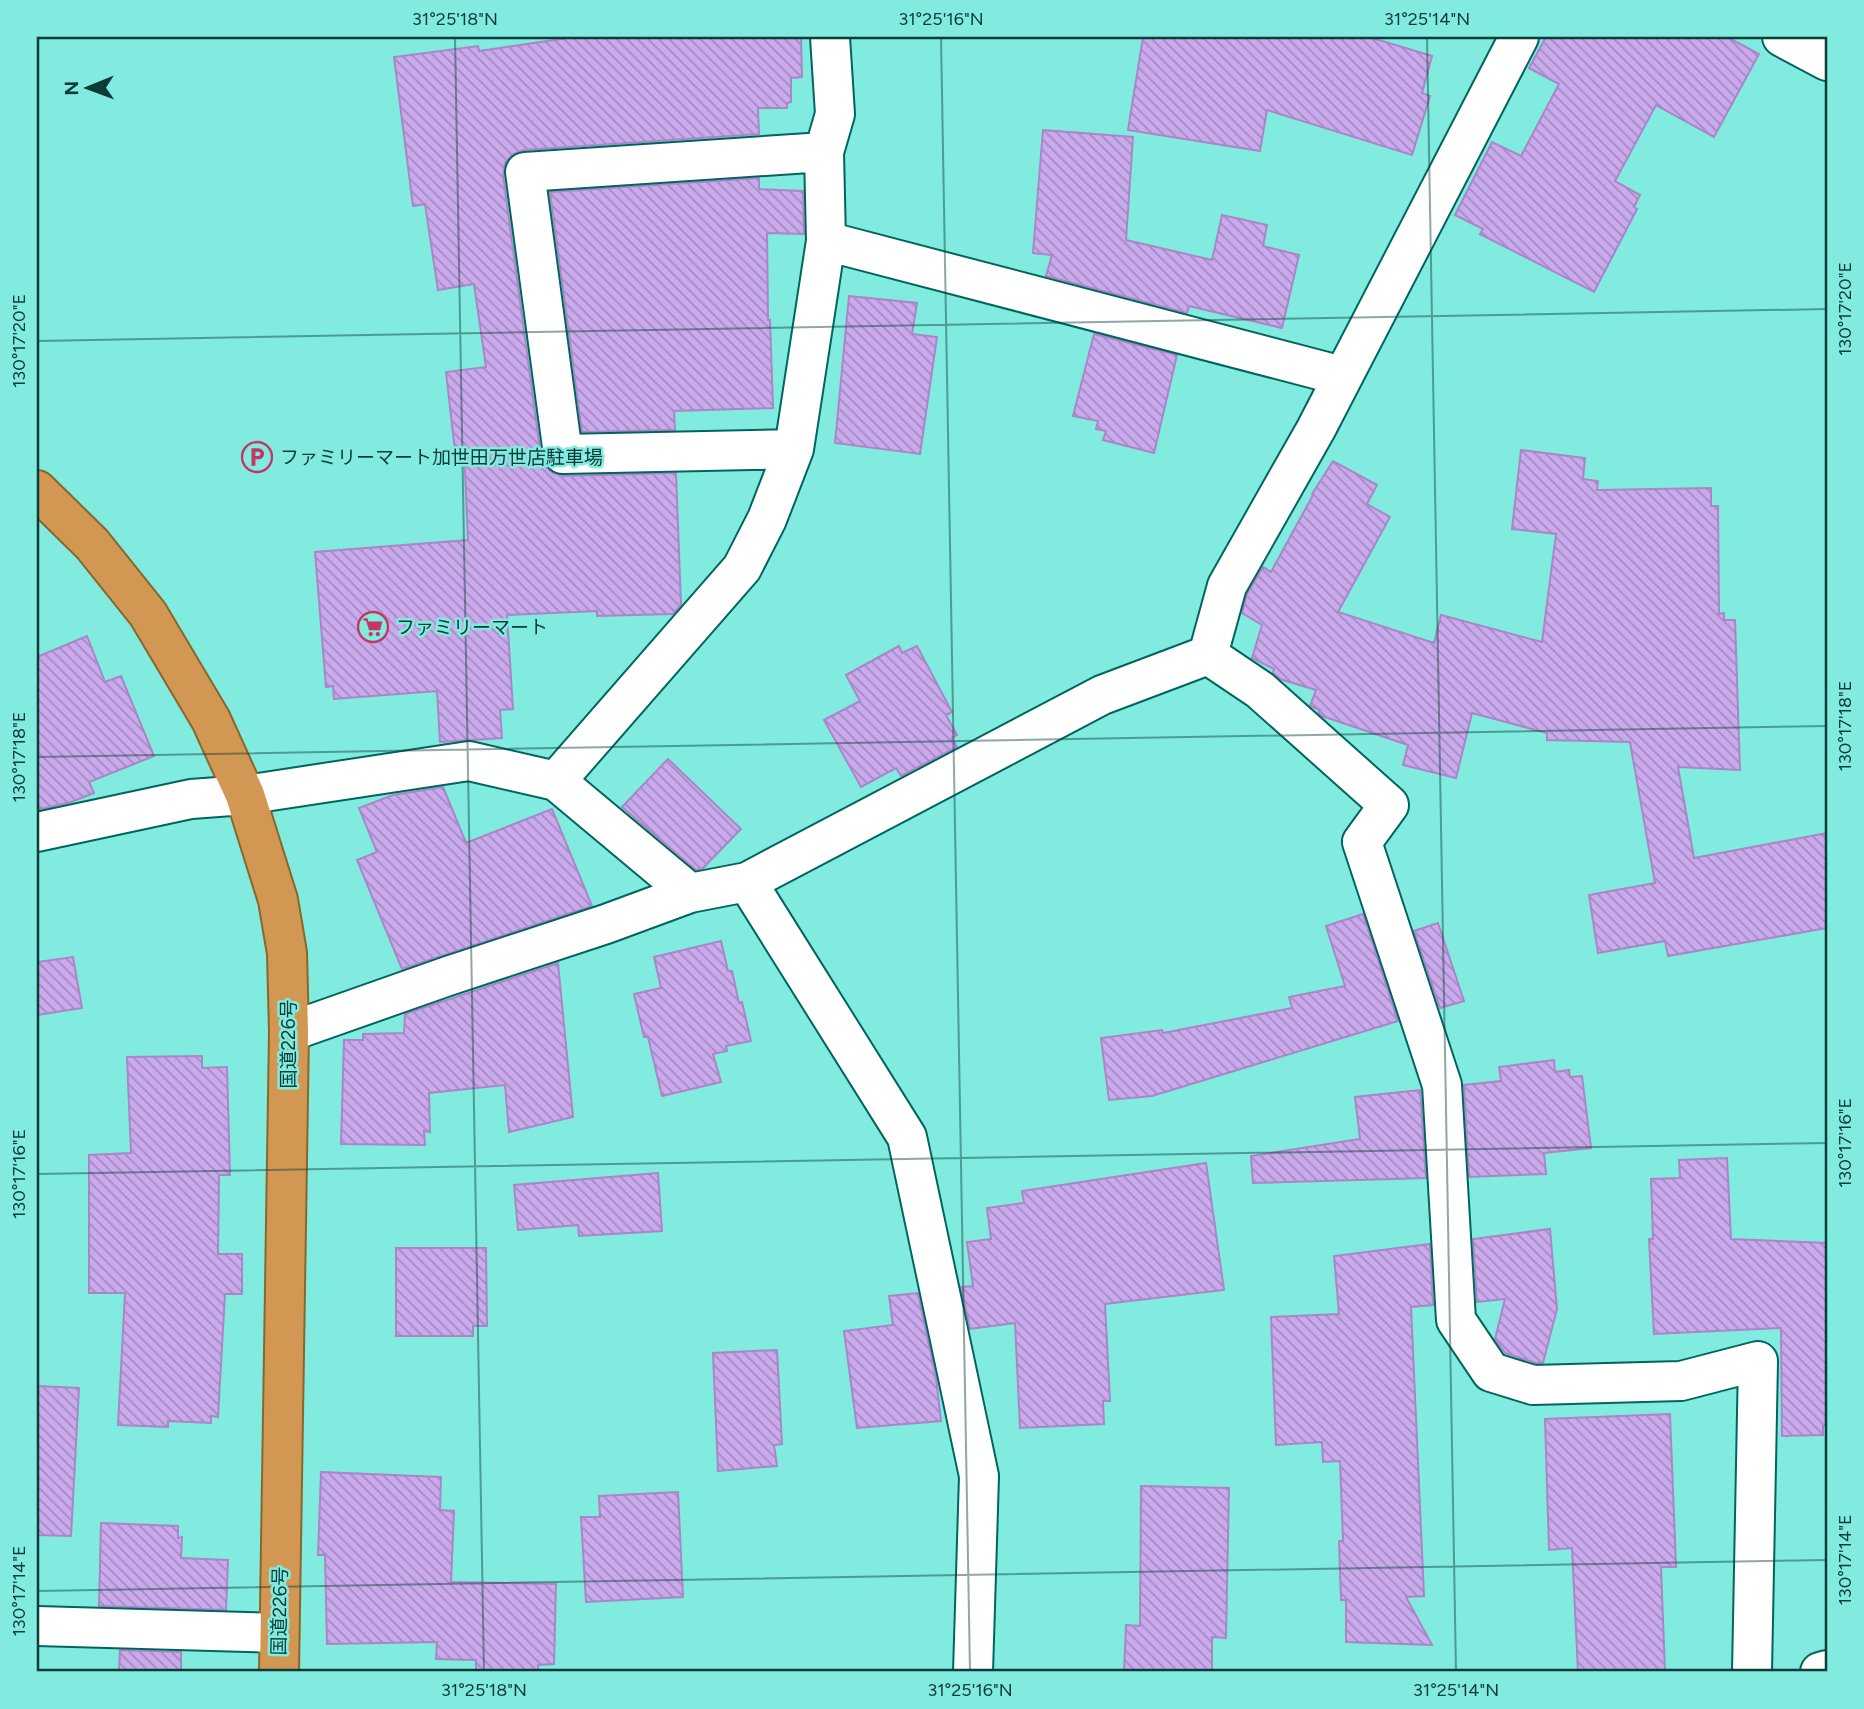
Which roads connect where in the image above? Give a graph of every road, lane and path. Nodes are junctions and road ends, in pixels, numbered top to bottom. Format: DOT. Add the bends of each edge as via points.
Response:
graph roads {
  1 [pos="830,37"];
  2 [pos="1519,37"];
  3 [pos="1782,37"];
  4 [pos="1827,61"];
  5 [pos="824,152"];
  6 [pos="826,241"];
  7 [pos="1342,376"];
  8 [pos="794,449"];
  9 [pos="37,490"];
  10 [pos="1208,655"];
  11 [pos="555,781"];
  12 [pos="245,795"];
  13 [pos="37,832"];
  14 [pos="747,882"];
  15 [pos="690,892"];
  16 [pos="289,1032"];
  17 [pos="37,1626"];
  18 [pos="279,1633"];
  19 [pos="1827,1670"];
  20 [pos="279,1672"];
  21 [pos="973,1672"];
  22 [pos="1752,1672"];
  23 [pos="1820,1672"];
  1 -- 5 [label="street" via="835,114"];
  2 -- 7 [label="street"];
  3 -- 4 [label="street"];
  5 -- 6 [label="street"];
  5 -- 8 [label="street" via="525,172 563,454"];
  6 -- 7 [label="street"];
  6 -- 8 [label="street"];
  7 -- 10 [label="street" via="1227,586"];
  8 -- 11 [label="street" via="743,568"];
  9 -- 12 [label="highway, 国道226号" via="92,544 148,614 211,720"];
  10 -- 14 [label="street" via="1102,695"];
  10 -- 22 [label="street" via="1260,690 1389,805 1362,842 1443,1085 1456,1320 1491,1372 1533,1385 1681,1381 1758,1361"];
  11 -- 12 [label="street" via="470,761"];
  11 -- 15 [label="street"];
  12 -- 13 [label="street" via="191,799"];
  12 -- 16 [label="highway, 国道226号" via="280,914 287,953"];
  14 -- 15 [label="street"];
  14 -- 21 [label="street" via="907,1137 979,1476"];
  15 -- 16 [label="street"];
  16 -- 18 [label="highway, 国道226号"];
  17 -- 18 [label="street"];
  18 -- 20 [label="highway, 国道226号"];
  19 -- 23 [label="street"];
}
